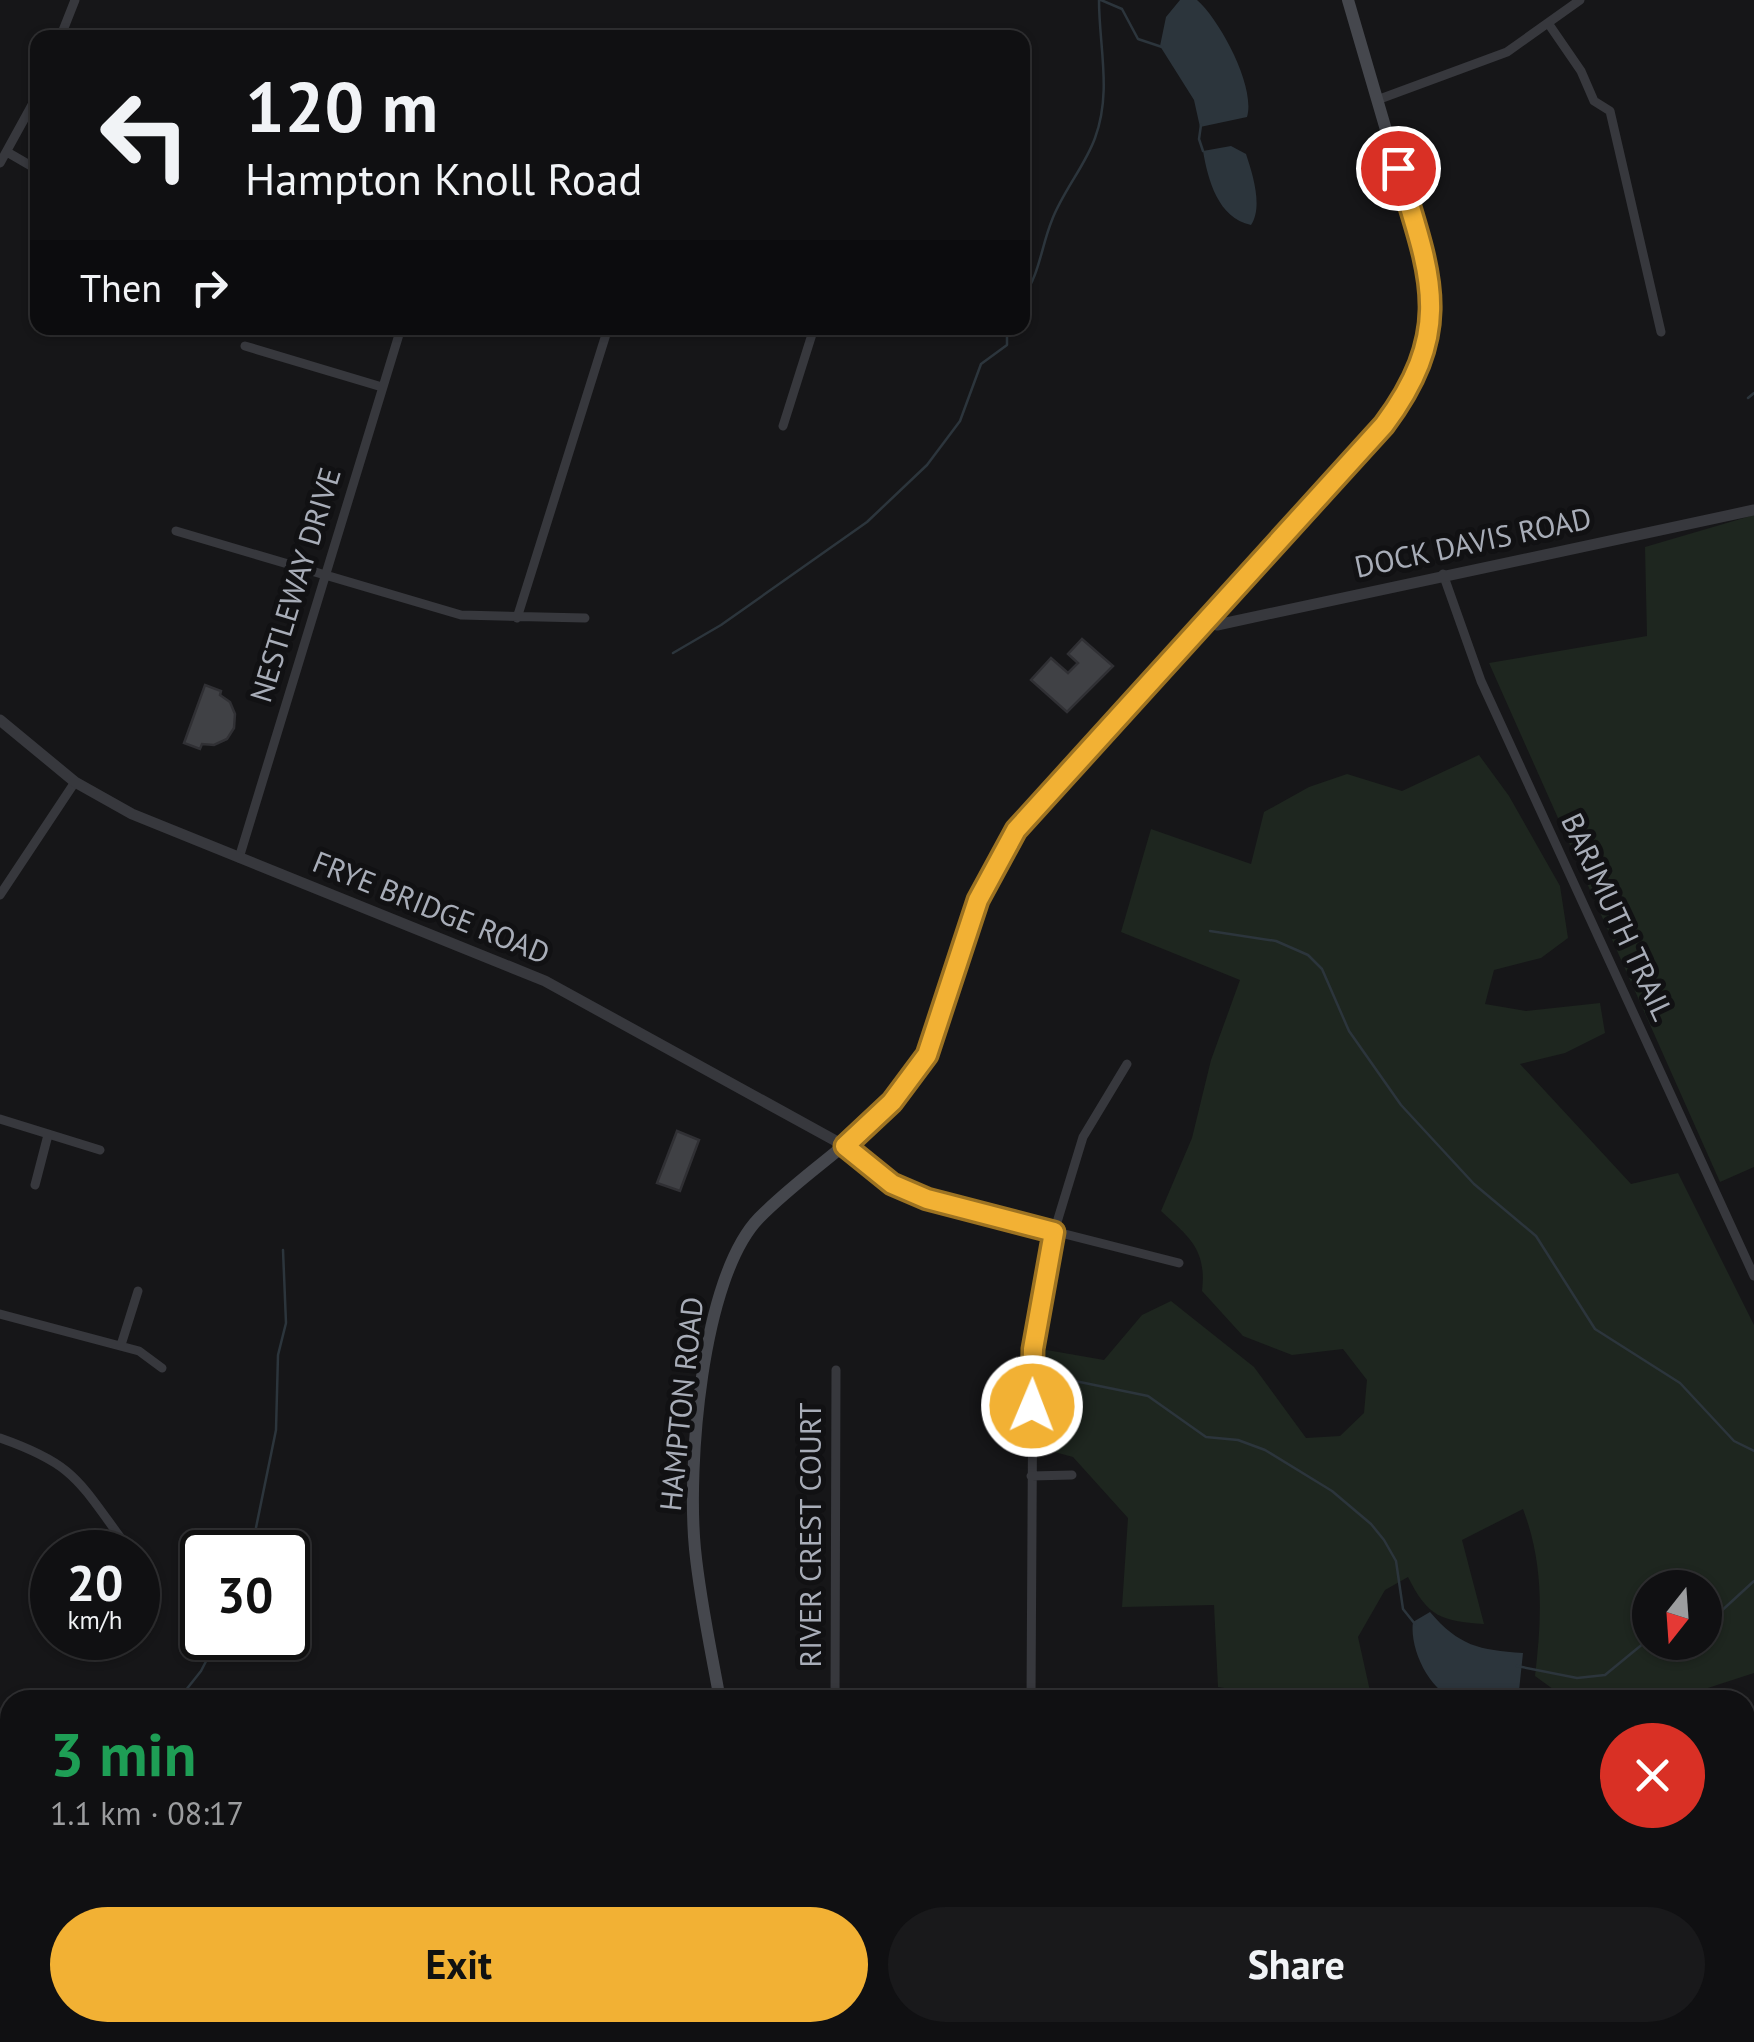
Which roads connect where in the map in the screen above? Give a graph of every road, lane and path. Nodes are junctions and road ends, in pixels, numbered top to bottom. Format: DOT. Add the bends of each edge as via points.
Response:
graph roads {
  1 [pos="74,0"];
  2 [pos="1348,0"];
  3 [pos="1580,0"];
  4 [pos="1548,23"];
  5 [pos="63,30"];
  6 [pos="1377,100"];
  7 [pos="30,109"];
  8 [pos="7,152"];
  9 [pos="0,163"];
  10 [pos="30,165"];
  11 [pos="1661,332"];
  12 [pos="399,335"];
  13 [pos="606,335"];
  14 [pos="812,335"];
  15 [pos="245,346"];
  16 [pos="382,388"];
  17 [pos="784,426"];
  18 [pos="1754,510"];
  19 [pos="176,531"];
  20 [pos="1443,574"];
  21 [pos="325,576"];
  22 [pos="517,618"];
  23 [pos="586,618"];
  24 [pos="1204,620"];
  25 [pos="0,720"];
  26 [pos="75,782"];
  27 [pos="238,858"];
  28 [pos="0,896"];
  29 [pos="1127,1064"];
  30 [pos="0,1119"];
  31 [pos="48,1135"];
  32 [pos="845,1146"];
  33 [pos="100,1150"];
  34 [pos="35,1185"];
  35 [pos="1054,1232"];
  36 [pos="1179,1263"];
  37 [pos="1754,1276"];
  38 [pos="138,1290"];
  39 [pos="0,1314"];
  40 [pos="122,1345"];
  41 [pos="162,1368"];
  42 [pos="836,1370"];
  43 [pos="0,1438"];
  44 [pos="1031,1476"];
  45 [pos="1072,1476"];
  46 [pos="114,1530"];
  47 [pos="718,1690"];
  48 [pos="835,1690"];
  49 [pos="1031,1690"];
  1 -- 5 [label="street"];
  2 -- 6 [label="main road, HAMPTON ROAD"];
  3 -- 4 [label="street"];
  4 -- 6 [label="street" via="1507,52"];
  4 -- 11 [label="street" via="1594,101 1610,111"];
  6 -- 24 [label="main road, HAMPTON ROAD" via="1426,263 1431,326 1425,354 1384,425"];
  7 -- 8 [label="street"];
  8 -- 9 [label="street"];
  8 -- 10 [label="street"];
  12 -- 16 [label="street, NESTLEWAY DRIVE"];
  13 -- 22 [label="street"];
  14 -- 17 [label="street"];
  15 -- 16 [label="street"];
  16 -- 21 [label="street, NESTLEWAY DRIVE"];
  18 -- 20 [label="street, DOCK DAVIS ROAD"];
  19 -- 21 [label="street"];
  20 -- 24 [label="street, DOCK DAVIS ROAD" via="1217,625"];
  20 -- 37 [label="street, BARJMUTH TRAIL" via="1481,681"];
  21 -- 22 [label="street" via="426,608"];
  21 -- 27 [label="street, NESTLEWAY DRIVE"];
  22 -- 23 [label="street"];
  24 -- 32 [label="main road, HAMPTON ROAD" via="1003,847 978,900 927,1055 892,1102"];
  25 -- 26 [label="street, FRYE BRIDGE ROAD"];
  26 -- 27 [label="street, FRYE BRIDGE ROAD"];
  26 -- 28 [label="street"];
  27 -- 32 [label="street, FRYE BRIDGE ROAD" via="544,981"];
  29 -- 35 [label="street" via="1083,1137"];
  30 -- 31 [label="street"];
  31 -- 33 [label="street"];
  31 -- 34 [label="street"];
  32 -- 35 [label="street" via="892,1184 927,1199"];
  32 -- 47 [label="main road, HAMPTON ROAD" via="745,1234 716,1301 693,1510"];
  35 -- 36 [label="street"];
  35 -- 44 [label="street" via="1033,1349"];
  38 -- 40 [label="street"];
  39 -- 40 [label="street"];
  40 -- 41 [label="street"];
  42 -- 48 [label="street, RIVER CREST COURT"];
  43 -- 46 [label="street" via="66,1468"];
  44 -- 45 [label="street"];
  44 -- 49 [label="street"];
}
